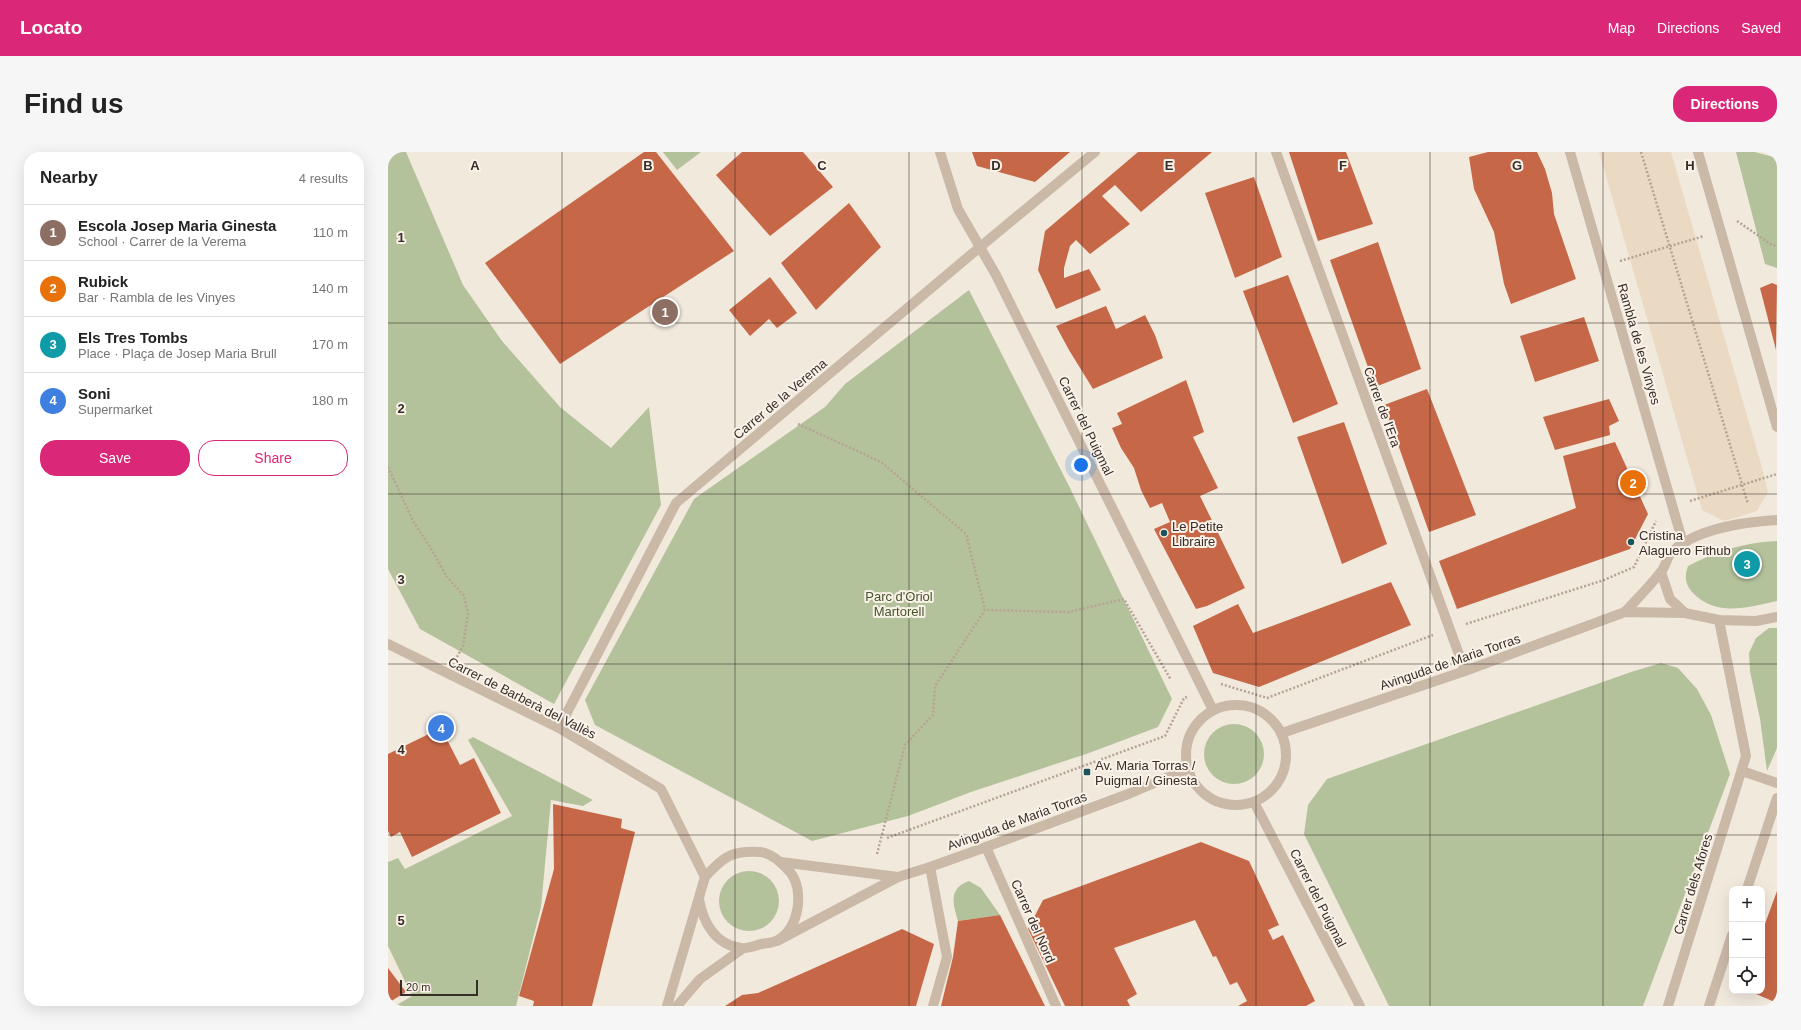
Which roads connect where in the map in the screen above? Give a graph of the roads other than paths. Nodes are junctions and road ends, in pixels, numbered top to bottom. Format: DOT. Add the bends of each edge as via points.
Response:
graph roads {
  1 [pos="940,152"];
  2 [pos="1095,152"];
  3 [pos="1276,152"];
  4 [pos="1570,152"];
  5 [pos="1698,152"];
  6 [pos="980,247"];
  7 [pos="1777,427"];
  8 [pos="1777,520"];
  9 [pos="1684,543"];
  10 [pos="1661,572"];
  11 [pos="1625,612"];
  12 [pos="1685,613"];
  13 [pos="1777,617"];
  14 [pos="1718,620"];
  15 [pos="388,644"];
  16 [pos="1465,671"];
  17 [pos="1213,710"];
  18 [pos="559,728"];
  19 [pos="1282,733"];
  20 [pos="1187,769"];
  21 [pos="1742,771"];
  22 [pos="1777,783"];
  23 [pos="1777,798"];
  24 [pos="1254,802"];
  25 [pos="986,847"];
  26 [pos="781,862"];
  27 [pos="930,867"];
  28 [pos="705,877"];
  29 [pos="898,877"];
  30 [pos="1748,886"];
  31 [pos="699,899"];
  32 [pos="777,941"];
  33 [pos="1729,944"];
  34 [pos="742,949"];
  35 [pos="667,1006"];
  36 [pos="677,1006"];
  37 [pos="933,1006"];
  38 [pos="1056,1006"];
  39 [pos="1360,1006"];
  40 [pos="1668,1006"];
  41 [pos="1709,1006"];
  1 -- 6 [label="street, Carrer del Puigmal" via="958,209"];
  2 -- 6 [label="street, Carrer de la Verema"];
  3 -- 16 [label="street, Carrer de l'Era"];
  4 -- 9 [label="street, Rambla de les Vinyes"];
  5 -- 7 [label="street"];
  6 -- 17 [label="street, Carrer del Puigmal"];
  6 -- 18 [label="street, Carrer de la Verema" via="676,503"];
  8 -- 9 [label="street" via="1753,522 1708,533"];
  9 -- 10 [label="street" via="1669,556"];
  10 -- 11 [label="street"];
  10 -- 12 [label="street" via="1670,599"];
  11 -- 12 [label="street"];
  11 -- 16 [label="street, Avinguda de Maria Torras"];
  12 -- 14 [label="street"];
  13 -- 14 [label="street" via="1756,621"];
  14 -- 21 [label="street, Carrer dels Afores" via="1746,756"];
  15 -- 18 [label="street, Carrer de Barberà del Vallès"];
  16 -- 19 [label="street, Avinguda de Maria Torras"];
  17 -- 19 [label="street" via="1236,704 1253,707 1272,718"];
  17 -- 20 [label="street" via="1199,720 1190,734"];
  18 -- 28 [label="street, Carrer de Barberà del Vallès" via="661,789"];
  19 -- 24 [label="street" via="1287,756 1283,774 1269,793"];
  20 -- 24 [label="street" via="1197,786 1214,800 1231,805"];
  20 -- 25 [label="street, Avinguda de Maria Torras"];
  21 -- 22 [label="street"];
  21 -- 40 [label="street, Carrer dels Afores"];
  23 -- 30 [label="street"];
  24 -- 39 [label="street, Carrer del Puigmal"];
  25 -- 27 [label="street, Avinguda de Maria Torras"];
  25 -- 38 [label="street, Carrer del Nord"];
  26 -- 28 [label="street" via="762,852 740,851 720,860"];
  26 -- 29 [label="street, Avinguda de Maria Torras"];
  26 -- 32 [label="street" via="792,874 799,903 792,924"];
  27 -- 29 [label="street, Avinguda de Maria Torras"];
  27 -- 37 [label="street" via="947,957"];
  28 -- 31 [label="street"];
  29 -- 32 [label="street, Avinguda de Maria Torras"];
  31 -- 34 [label="street" via="701,913 716,937 728,945"];
  31 -- 35 [label="street"];
  32 -- 34 [label="street"];
  33 -- 41 [label="street"];
  34 -- 36 [label="street" via="700,979"];
}
